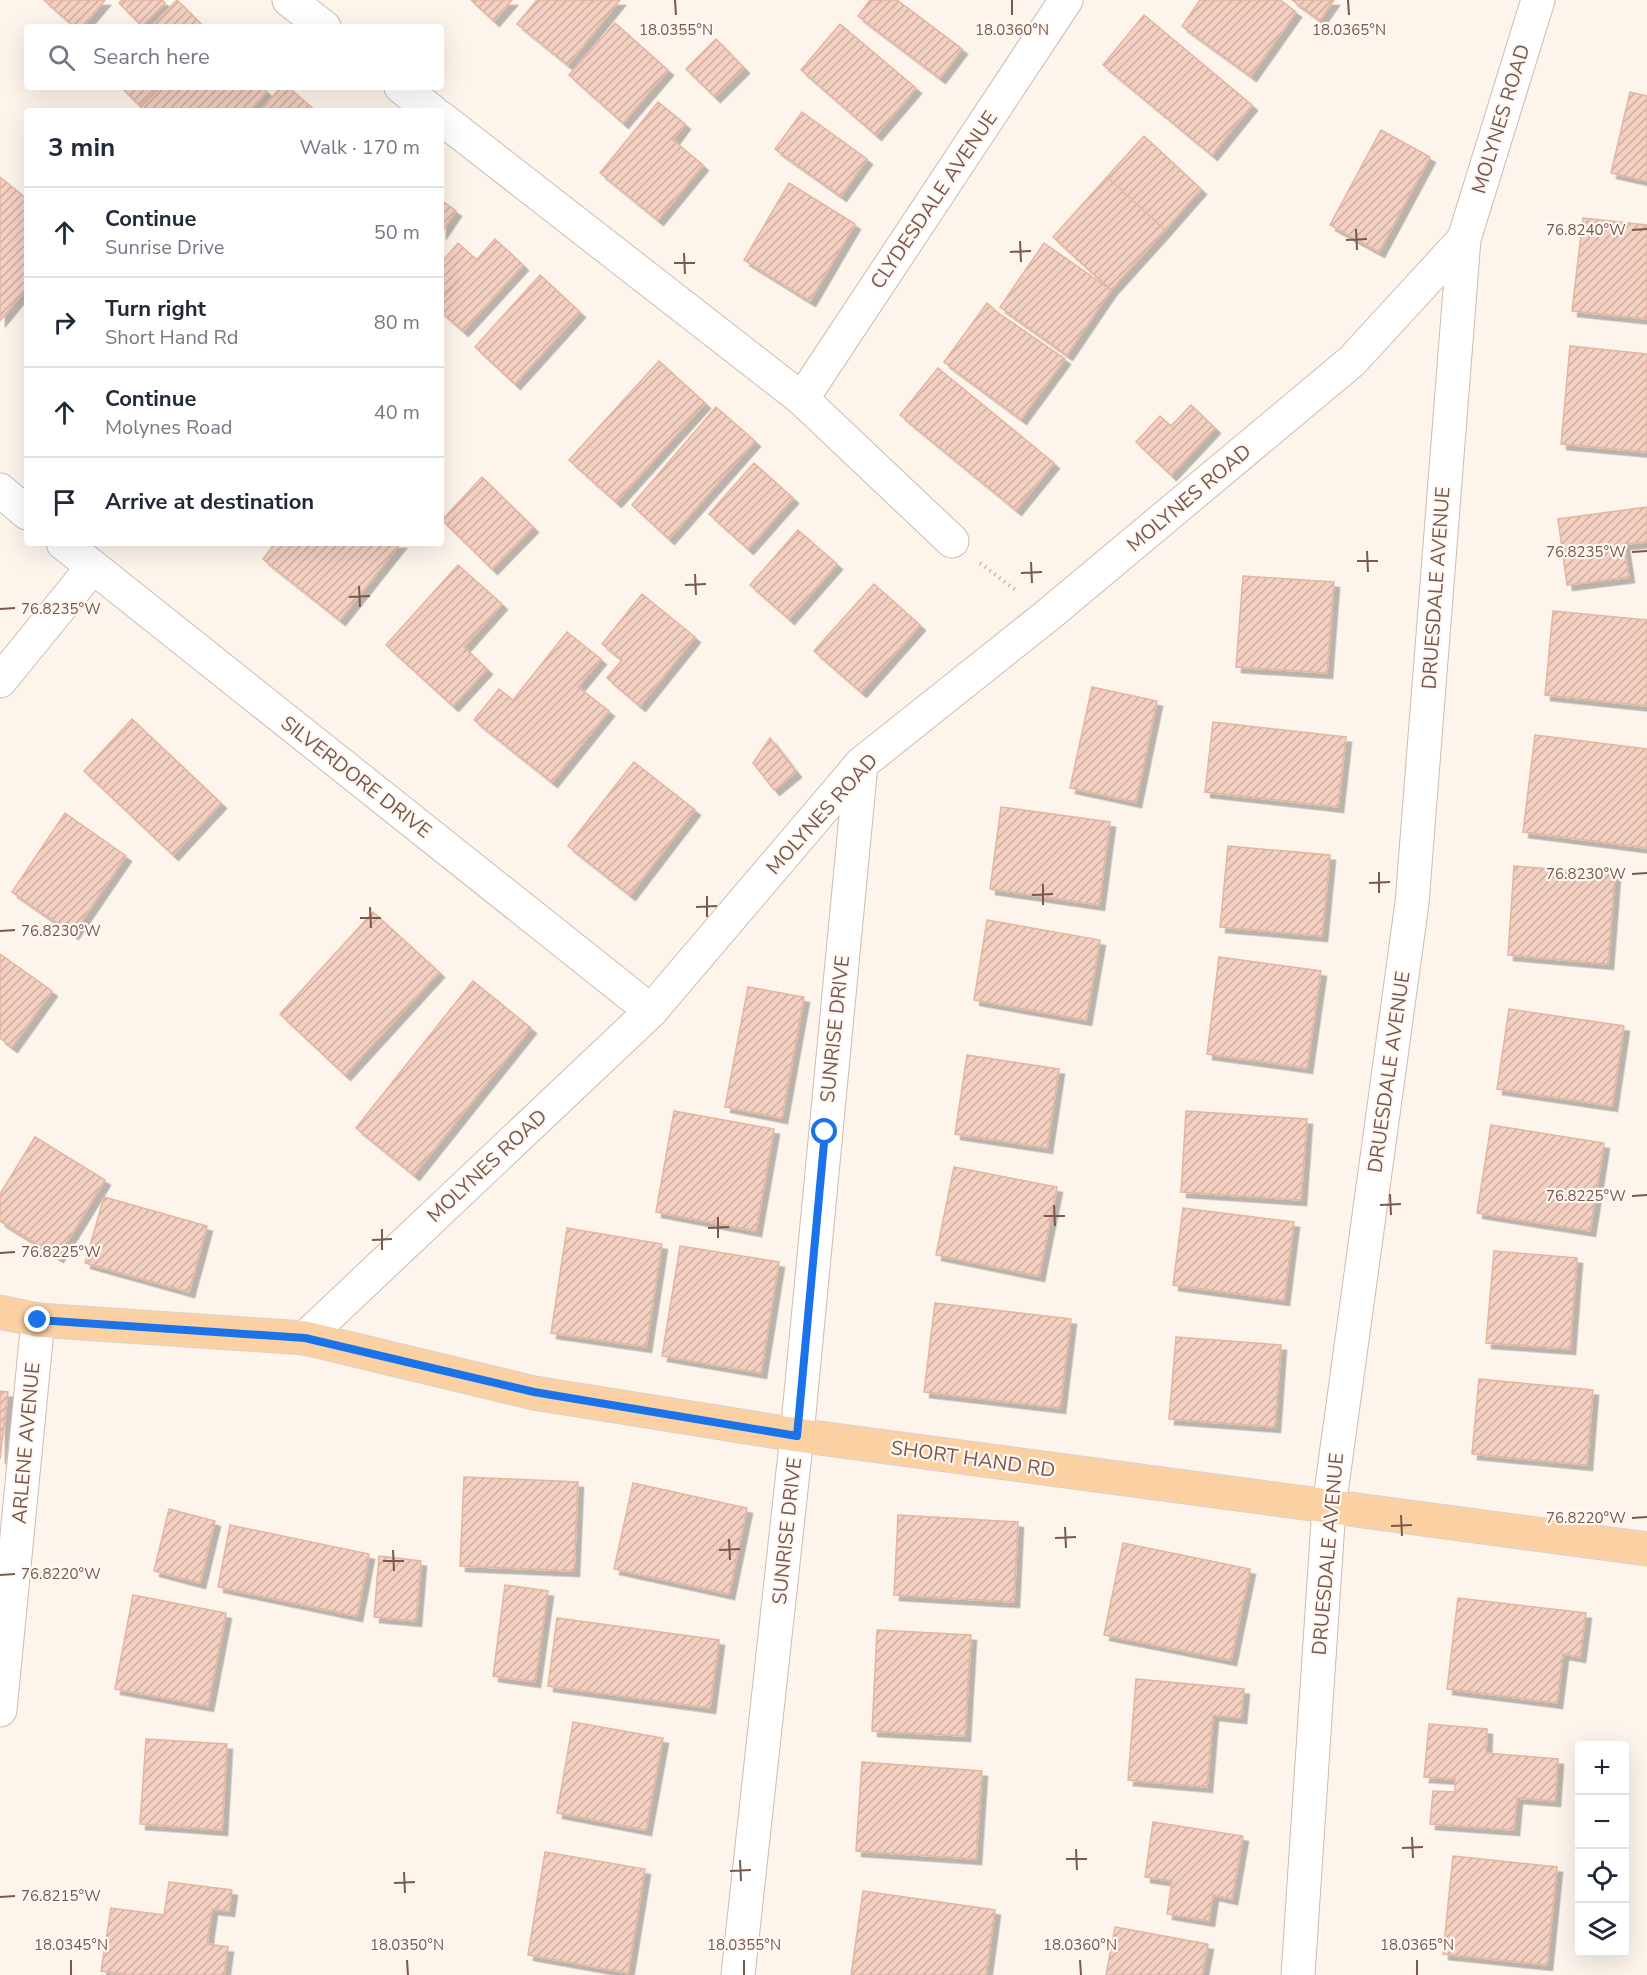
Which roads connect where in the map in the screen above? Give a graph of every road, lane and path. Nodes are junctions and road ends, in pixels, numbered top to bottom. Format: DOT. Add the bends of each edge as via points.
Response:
graph roads {
  1 [pos="289,0"];
  2 [pos="1066,0"];
  3 [pos="1538,0"];
  4 [pos="320,24"];
  5 [pos="405,90"];
  6 [pos="428,108"];
  7 [pos="444,120"];
  8 [pos="1464,239"];
  9 [pos="802,399"];
  10 [pos="0,490"];
  11 [pos="24,510"];
  12 [pos="952,541"];
  13 [pos="66,546"];
  14 [pos="92,568"];
  15 [pos="1048,615"];
  16 [pos="0,681"];
  17 [pos="861,764"];
  18 [pos="651,1011"];
  19 [pos="0,1312"];
  20 [pos="38,1320"];
  21 [pos="305,1338"];
  22 [pos="797,1436"];
  23 [pos="1329,1507"];
  24 [pos="1647,1550"];
  25 [pos="0,1710"];
  26 [pos="738,1975"];
  27 [pos="1298,1975"];
  1 -- 4 [label="street"];
  2 -- 9 [label="street, CLYDESDALE AVENUE"];
  3 -- 8 [label="street, MOLYNES ROAD"];
  5 -- 6 [label="street"];
  7 -- 9 [label="street"];
  8 -- 15 [label="street, MOLYNES ROAD" via="1352,362"];
  8 -- 23 [label="street, DRUESDALE AVENUE" via="1412,903"];
  9 -- 12 [label="street"];
  10 -- 11 [label="street"];
  12 -- 15 [label="path"];
  13 -- 14 [label="street, SILVERDORE DRIVE"];
  14 -- 16 [label="street"];
  14 -- 18 [label="street, SILVERDORE DRIVE"];
  15 -- 17 [label="street, MOLYNES ROAD"];
  17 -- 18 [label="street, MOLYNES ROAD"];
  17 -- 22 [label="street, SUNRISE DRIVE"];
  18 -- 21 [label="street, MOLYNES ROAD"];
  19 -- 20 [label="main road"];
  20 -- 21 [label="main road"];
  20 -- 25 [label="street, ARLENE AVENUE"];
  21 -- 22 [label="main road, SHORT HAND RD" via="534,1392"];
  22 -- 23 [label="main road, SHORT HAND RD"];
  22 -- 26 [label="street, SUNRISE DRIVE"];
  23 -- 24 [label="main road, SHORT HAND RD"];
  23 -- 27 [label="street, DRUESDALE AVENUE"];
}
